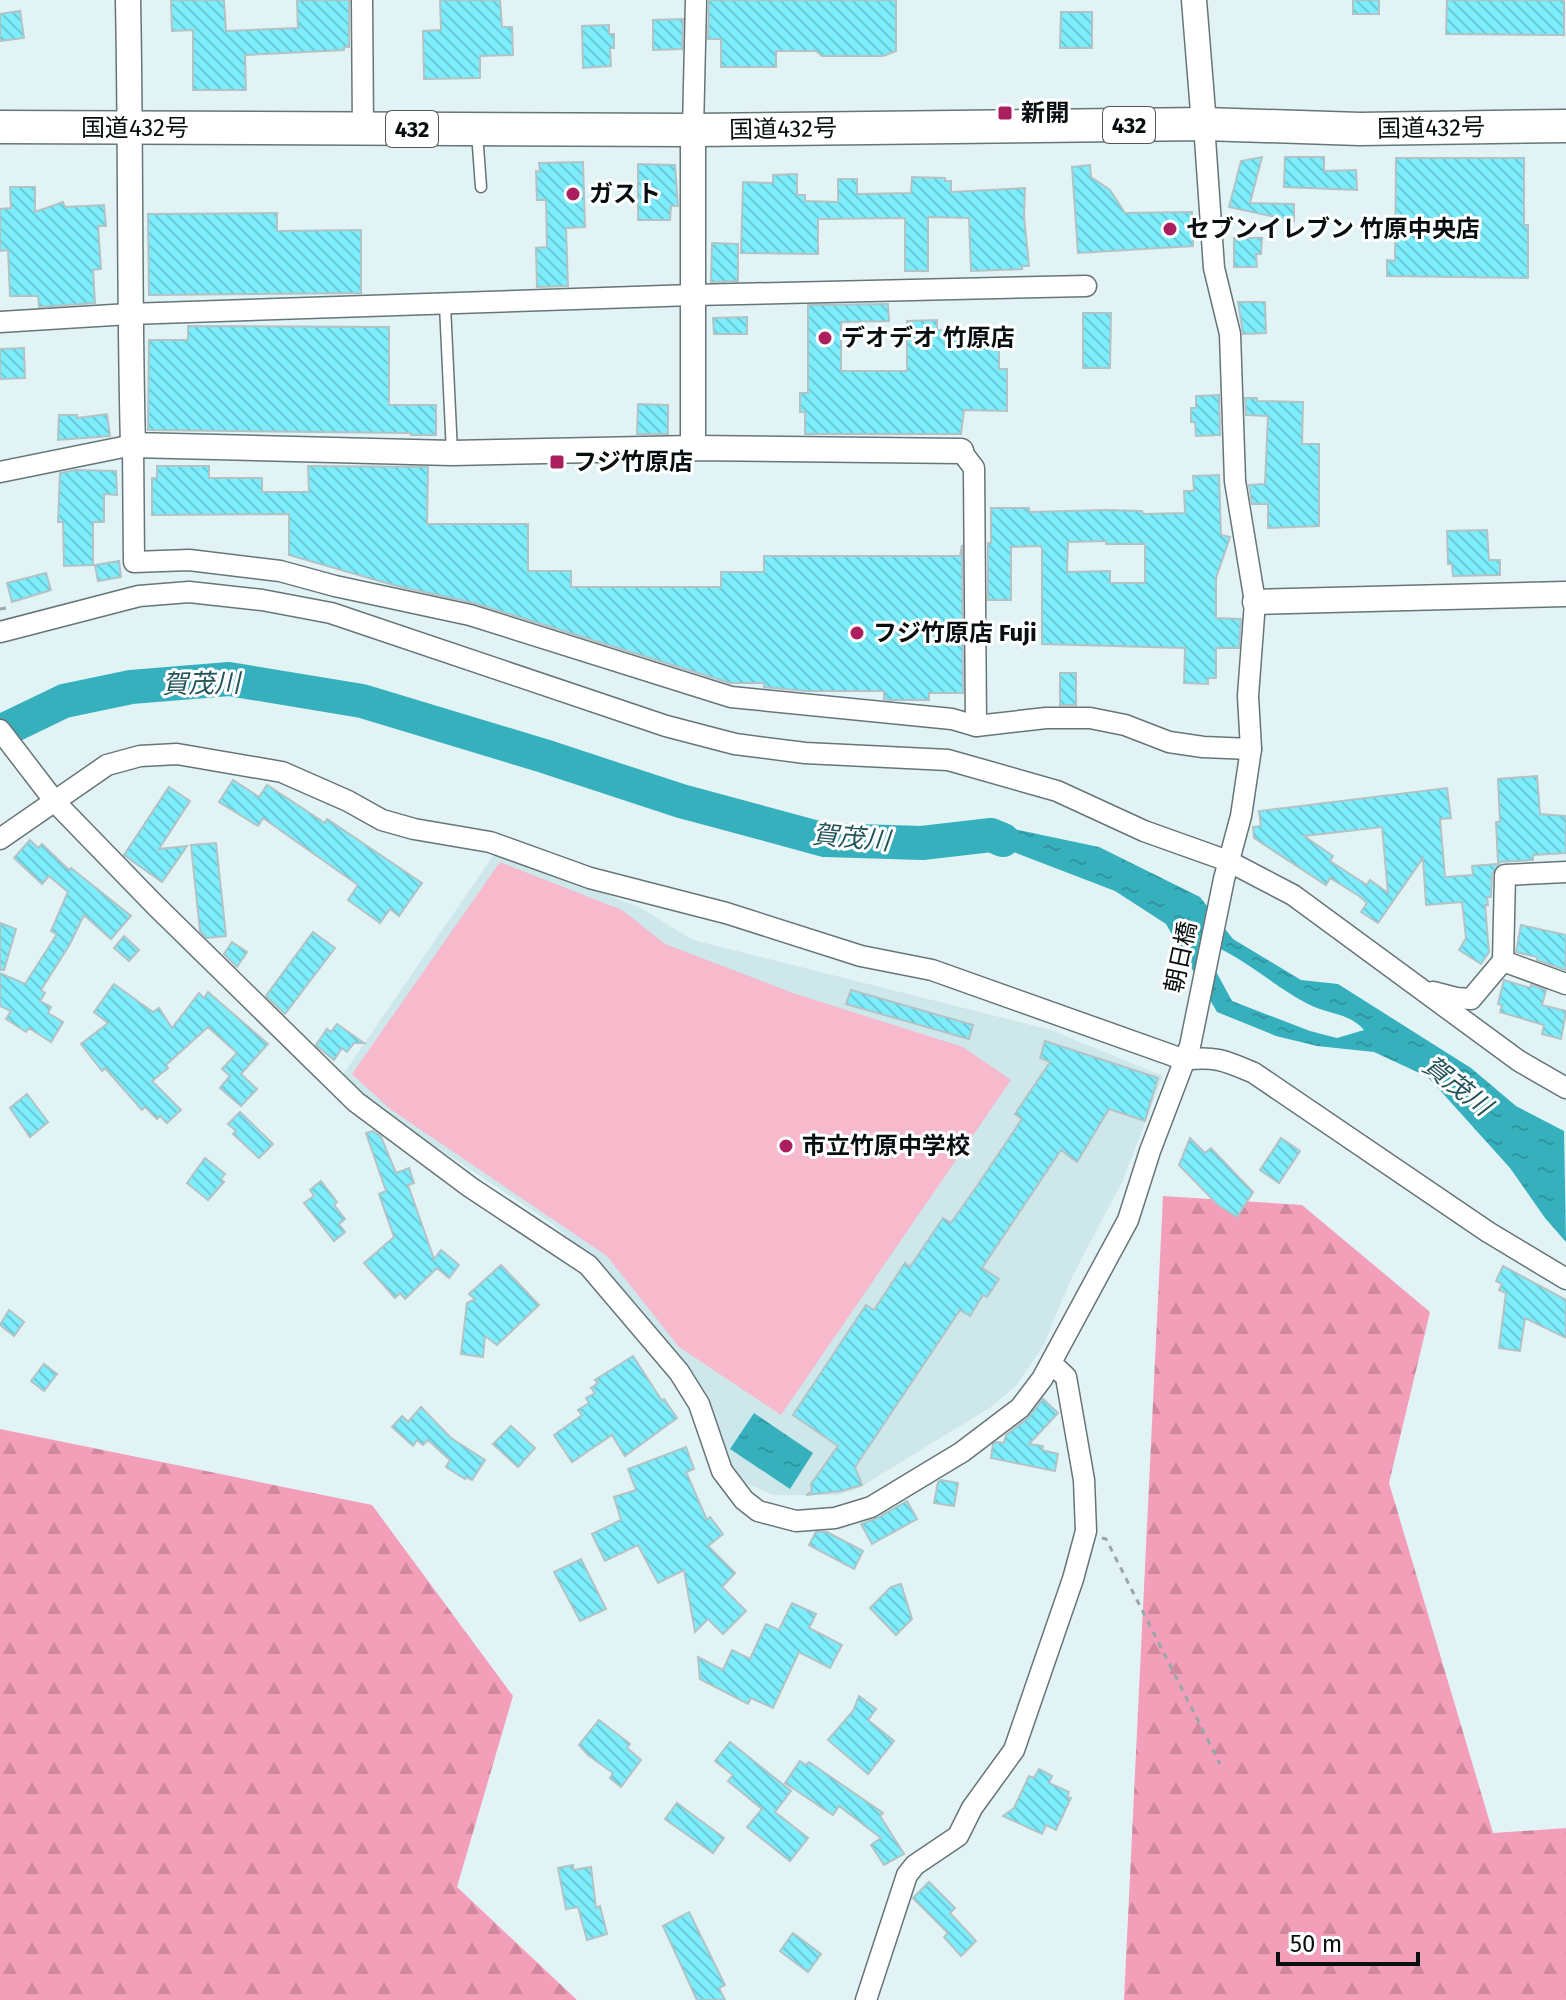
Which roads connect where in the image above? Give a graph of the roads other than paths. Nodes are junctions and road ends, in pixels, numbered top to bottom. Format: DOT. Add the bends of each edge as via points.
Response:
graph roads {
  1 [pos="128,0"];
  2 [pos="362,0"];
  3 [pos="696,0"];
  4 [pos="1194,0"];
  5 [pos="1204,124"];
  6 [pos="1566,126"];
  7 [pos="0,127"];
  8 [pos="131,128"];
  9 [pos="363,129"];
  10 [pos="477,130"];
  11 [pos="693,130"];
  12 [pos="481,187"];
  13 [pos="1086,286"];
  14 [pos="693,295"];
  15 [pos="445,305"];
  16 [pos="129,314"];
  17 [pos="0,322"];
  18 [pos="133,445"];
  19 [pos="693,448"];
  20 [pos="961,451"];
  21 [pos="452,453"];
  22 [pos="0,472"];
  23 [pos="1566,594"];
  24 [pos="1255,602"];
  25 [pos="0,632"];
  26 [pos="976,726"];
  27 [pos="0,730"];
  28 [pos="1251,749"];
  29 [pos="52,798"];
  30 [pos="0,839"];
  31 [pos="1226,870"];
  32 [pos="1566,872"];
  33 [pos="1503,961"];
  34 [pos="1566,984"];
  35 [pos="1421,989"];
  36 [pos="1188,1053"];
  37 [pos="1566,1088"];
  38 [pos="1566,1279"];
  39 [pos="1051,1363"];
  40 [pos="866,2000"];
  1 -- 8 [label="street"];
  2 -- 9 [label="street"];
  3 -- 11 [label="street"];
  4 -- 5 [label="street"];
  5 -- 6 [label="highway, 国道432号 / 432" via="1360,129"];
  5 -- 11 [label="highway, 国道432号 / 432"];
  5 -- 24 [label="street, 朝日橋" via="1214,268 1230,334 1235,481"];
  7 -- 8 [label="highway, 国道432号 / 432"];
  8 -- 9 [label="highway, 国道432号 / 432"];
  8 -- 16 [label="street"];
  9 -- 10 [label="highway, 国道432号 / 432"];
  10 -- 11 [label="highway, 国道432号 / 432"];
  10 -- 12 [label="lane"];
  11 -- 14 [label="street"];
  13 -- 14 [label="street"];
  14 -- 15 [label="street"];
  14 -- 19 [label="street"];
  15 -- 16 [label="street"];
  15 -- 21 [label="lane"];
  16 -- 17 [label="street"];
  16 -- 18 [label="street"];
  18 -- 21 [label="street"];
  18 -- 22 [label="street"];
  18 -- 26 [label="street" via="134,562 189,560 280,571 470,615 731,697 952,719"];
  19 -- 20 [label="street"];
  19 -- 21 [label="street"];
  20 -- 26 [label="street" via="974,468"];
  23 -- 24 [label="street"];
  24 -- 28 [label="street, 朝日橋" via="1248,696"];
  25 -- 31 [label="street" via="139,596 189,592 331,613 666,726 735,744 948,760 1057,791"];
  26 -- 28 [label="street" via="1090,718 1169,742"];
  27 -- 29 [label="street, 朝日橋"];
  28 -- 31 [label="street, 朝日橋"];
  29 -- 30 [label="street"];
  29 -- 36 [label="street" via="107,765 140,756 177,754 282,772 382,820 490,842 590,878 861,956 932,970"];
  29 -- 39 [label="street, 朝日橋" via="356,1102 470,1187 588,1265 679,1372 699,1404 722,1471 758,1511 817,1521 871,1507 962,1452 1020,1408"];
  31 -- 35 [label="street" via="1293,895"];
  31 -- 36 [label="street, 朝日橋"];
  32 -- 33 [label="street" via="1505,875"];
  33 -- 34 [label="street"];
  33 -- 35 [label="street" via="1471,999"];
  35 -- 37 [label="street" via="1519,1061"];
  36 -- 38 [label="street" via="1254,1073"];
  36 -- 39 [label="street, 朝日橋" via="1128,1220"];
  39 -- 40 [label="street" via="1066,1377 1084,1480 1086,1531 1073,1579 1014,1750 958,1836 907,1875"];
}
